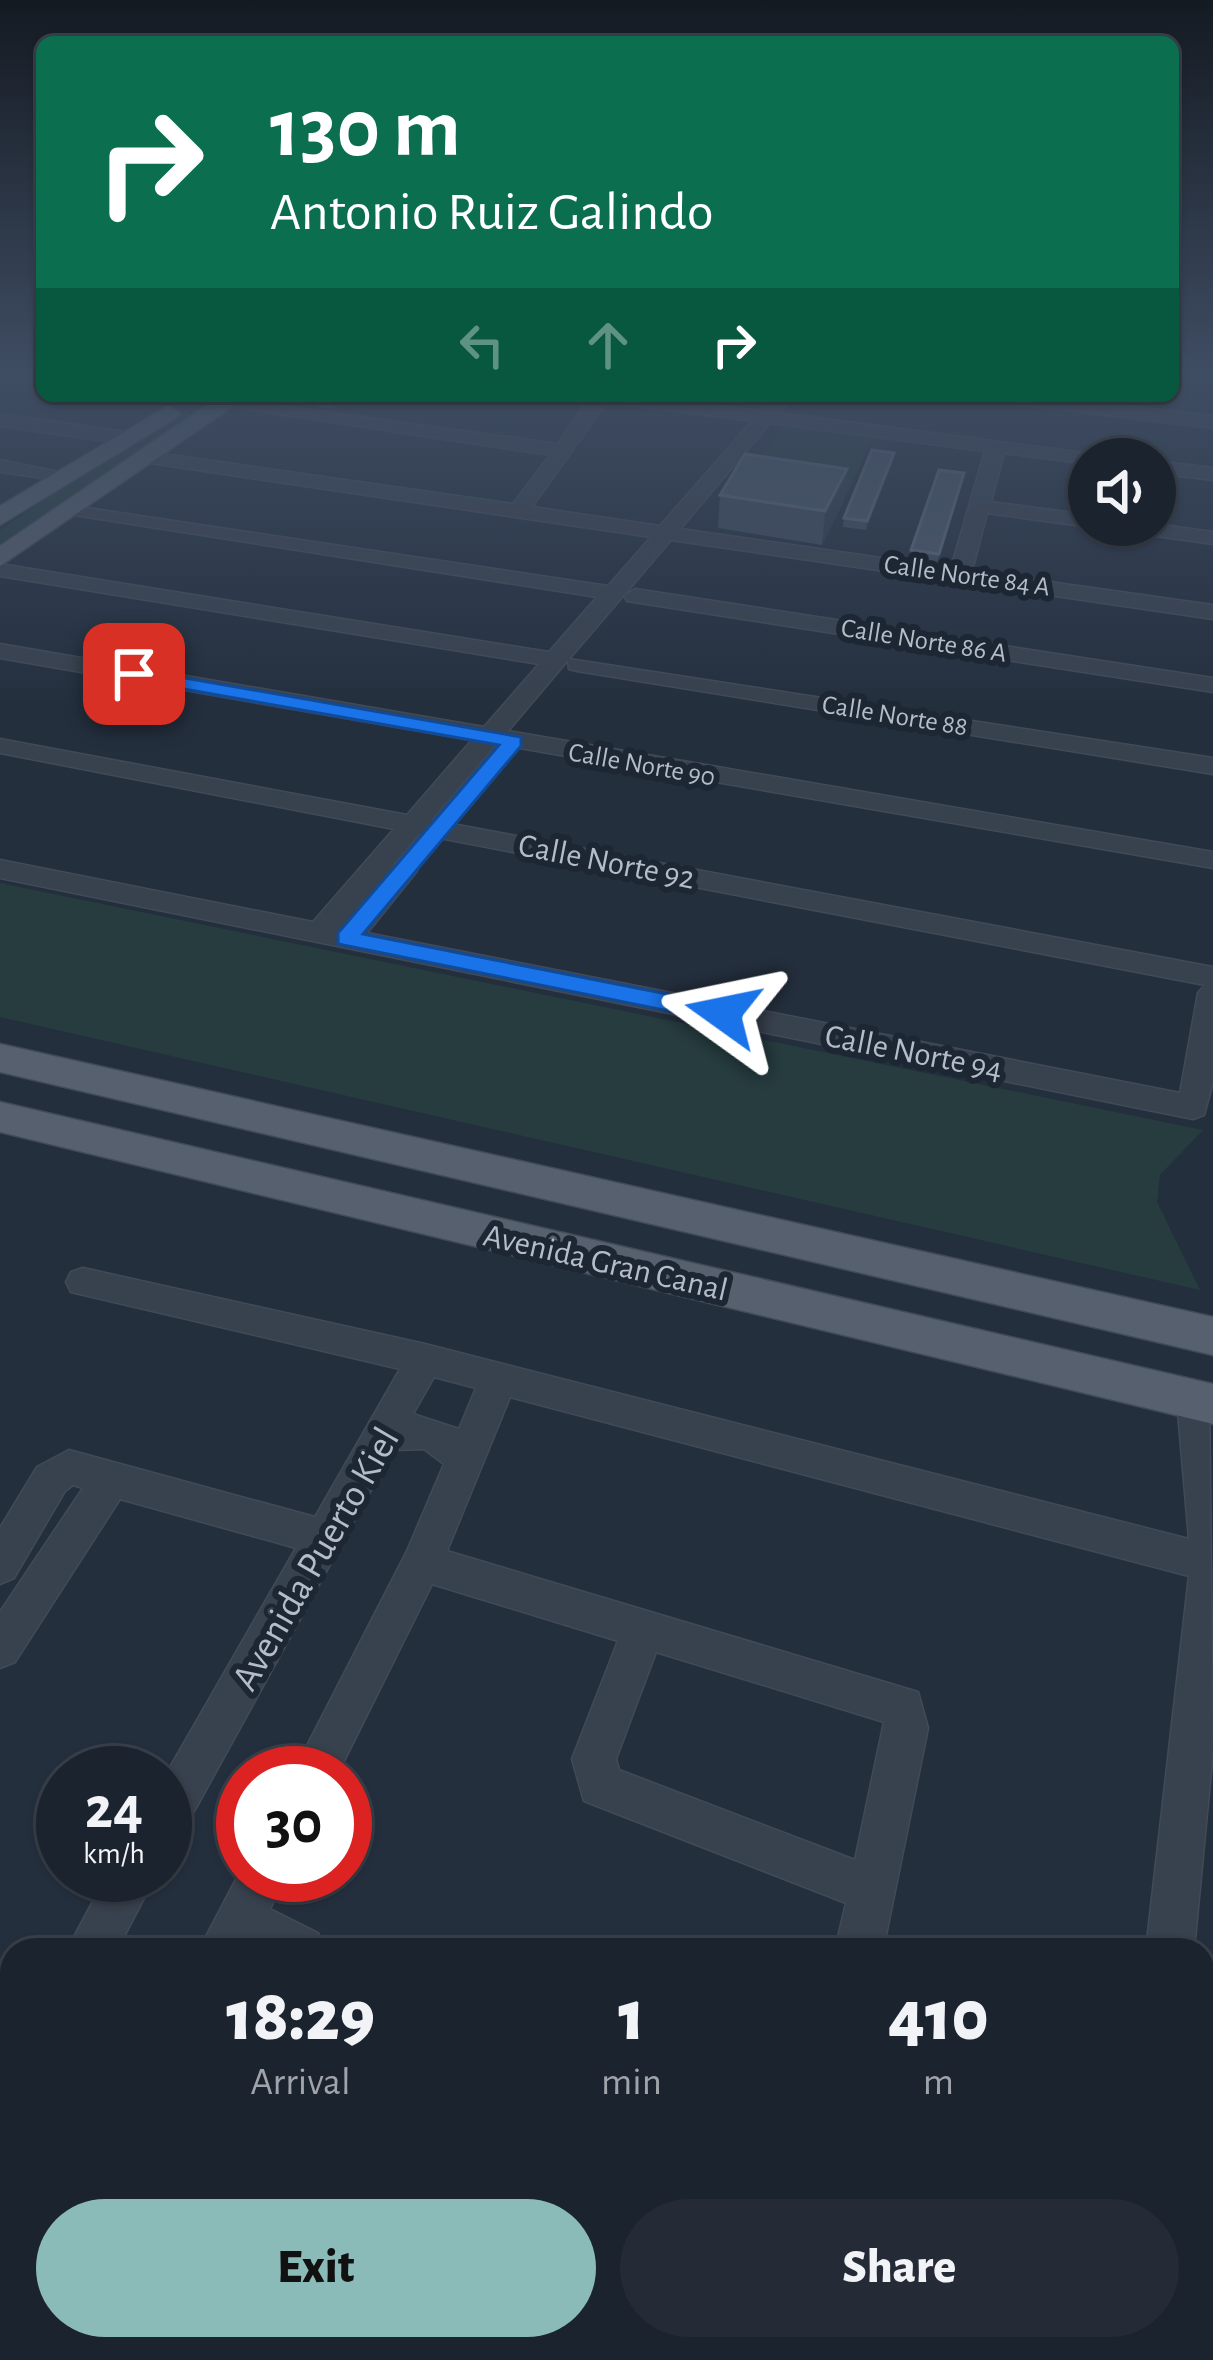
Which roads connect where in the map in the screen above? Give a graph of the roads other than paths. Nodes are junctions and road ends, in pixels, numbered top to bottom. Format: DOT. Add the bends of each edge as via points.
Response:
graph roads {
  1 [pos="50,485"];
  2 [pos="110,485"];
  3 [pos="339,485"];
  4 [pos="539,485"];
  5 [pos="716,485"];
  6 [pos="984,485"];
  7 [pos="978,506"];
  8 [pos="74,509"];
  9 [pos="519,511"];
  10 [pos="0,517"];
  11 [pos="1068,518"];
  12 [pos="1176,533"];
  13 [pos="675,534"];
  14 [pos="1213,538"];
  15 [pos="0,558"];
  16 [pos="0,569"];
  17 [pos="960,574"];
  18 [pos="623,594"];
  19 [pos="1213,612"];
  20 [pos="0,651"];
  21 [pos="566,662"];
  22 [pos="1213,685"];
  23 [pos="503,739"];
  24 [pos="0,746"];
  25 [pos="1213,766"];
  26 [pos="428,826"];
  27 [pos="1213,860"];
  28 [pos="0,869"];
  29 [pos="333,936"];
  30 [pos="1213,977"];
  31 [pos="1213,993"];
  32 [pos="0,1058"];
  33 [pos="0,1117"];
  34 [pos="83,1282"];
  35 [pos="1213,1336"];
  36 [pos="425,1359"];
  37 [pos="500,1378"];
  38 [pos="1205,1402"];
  39 [pos="384,1437"];
  40 [pos="463,1458"];
  41 [pos="112,1478"];
  42 [pos="325,1538"];
  43 [pos="422,1562"];
  44 [pos="1211,1563"];
  45 [pos="0,1565"];
  46 [pos="644,1628"];
  47 [pos="0,1648"];
  48 [pos="329,1746"];
  49 [pos="192,1772"];
  50 [pos="872,1890"];
  51 [pos="119,1902"];
  52 [pos="249,1902"];
  53 [pos="232,1935"];
  54 [pos="98,1938"];
  55 [pos="862,1938"];
  56 [pos="1171,1938"];
  1 -- 10 [label="main road"];
  2 -- 8 [label="main road"];
  3 -- 9 [label="street, Calle Norte 84 A"];
  4 -- 9 [label="street"];
  5 -- 13 [label="street"];
  6 -- 7 [label="street"];
  7 -- 11 [label="street"];
  7 -- 17 [label="street"];
  8 -- 15 [label="main road"];
  8 -- 18 [label="street, Calle Norte 86 A"];
  9 -- 13 [label="street, Calle Norte 84 A"];
  12 -- 14 [label="street"];
  13 -- 17 [label="street, Calle Norte 84 A"];
  13 -- 18 [label="street"];
  16 -- 21 [label="street, Calle Norte 88"];
  17 -- 19 [label="street, Calle Norte 84 A"];
  18 -- 21 [label="street"];
  18 -- 22 [label="street, Calle Norte 86 A"];
  20 -- 23 [label="street, Calle Norte 90"];
  21 -- 23 [label="street"];
  21 -- 25 [label="street, Calle Norte 88"];
  23 -- 26 [label="street"];
  23 -- 27 [label="street, Calle Norte 90"];
  24 -- 26 [label="street, Calle Norte 92"];
  26 -- 29 [label="street"];
  26 -- 30 [label="street, Calle Norte 92"];
  28 -- 29 [label="street, Calle Norte 94"];
  29 -- 31 [label="street, Calle Norte 94" via="1193,1107"];
  32 -- 35 [label="main road, Avenida Gran Canal"];
  33 -- 38 [label="main road, Avenida Gran Canal"];
  34 -- 36 [label="street"];
  36 -- 37 [label="street"];
  36 -- 39 [label="street, Avenida Puerto Kiel"];
  37 -- 40 [label="street"];
  37 -- 44 [label="street"];
  38 -- 44 [label="street"];
  39 -- 40 [label="street" via="435,1433"];
  39 -- 42 [label="street, Avenida Puerto Kiel"];
  40 -- 43 [label="street"];
  41 -- 42 [label="street"];
  41 -- 45 [label="street" via="76,1467 56,1473"];
  41 -- 47 [label="street"];
  42 -- 49 [label="street, Avenida Puerto Kiel"];
  43 -- 46 [label="street"];
  43 -- 48 [label="street"];
  44 -- 56 [label="street"];
  46 -- 50 [label="street" via="902,1707 906,1728"];
  46 -- 50 [label="street" via="594,1759 600,1785"];
  50 -- 55 [label="street"];
  51 -- 54 [label="street"];
  52 -- 53 [label="street"];
}
